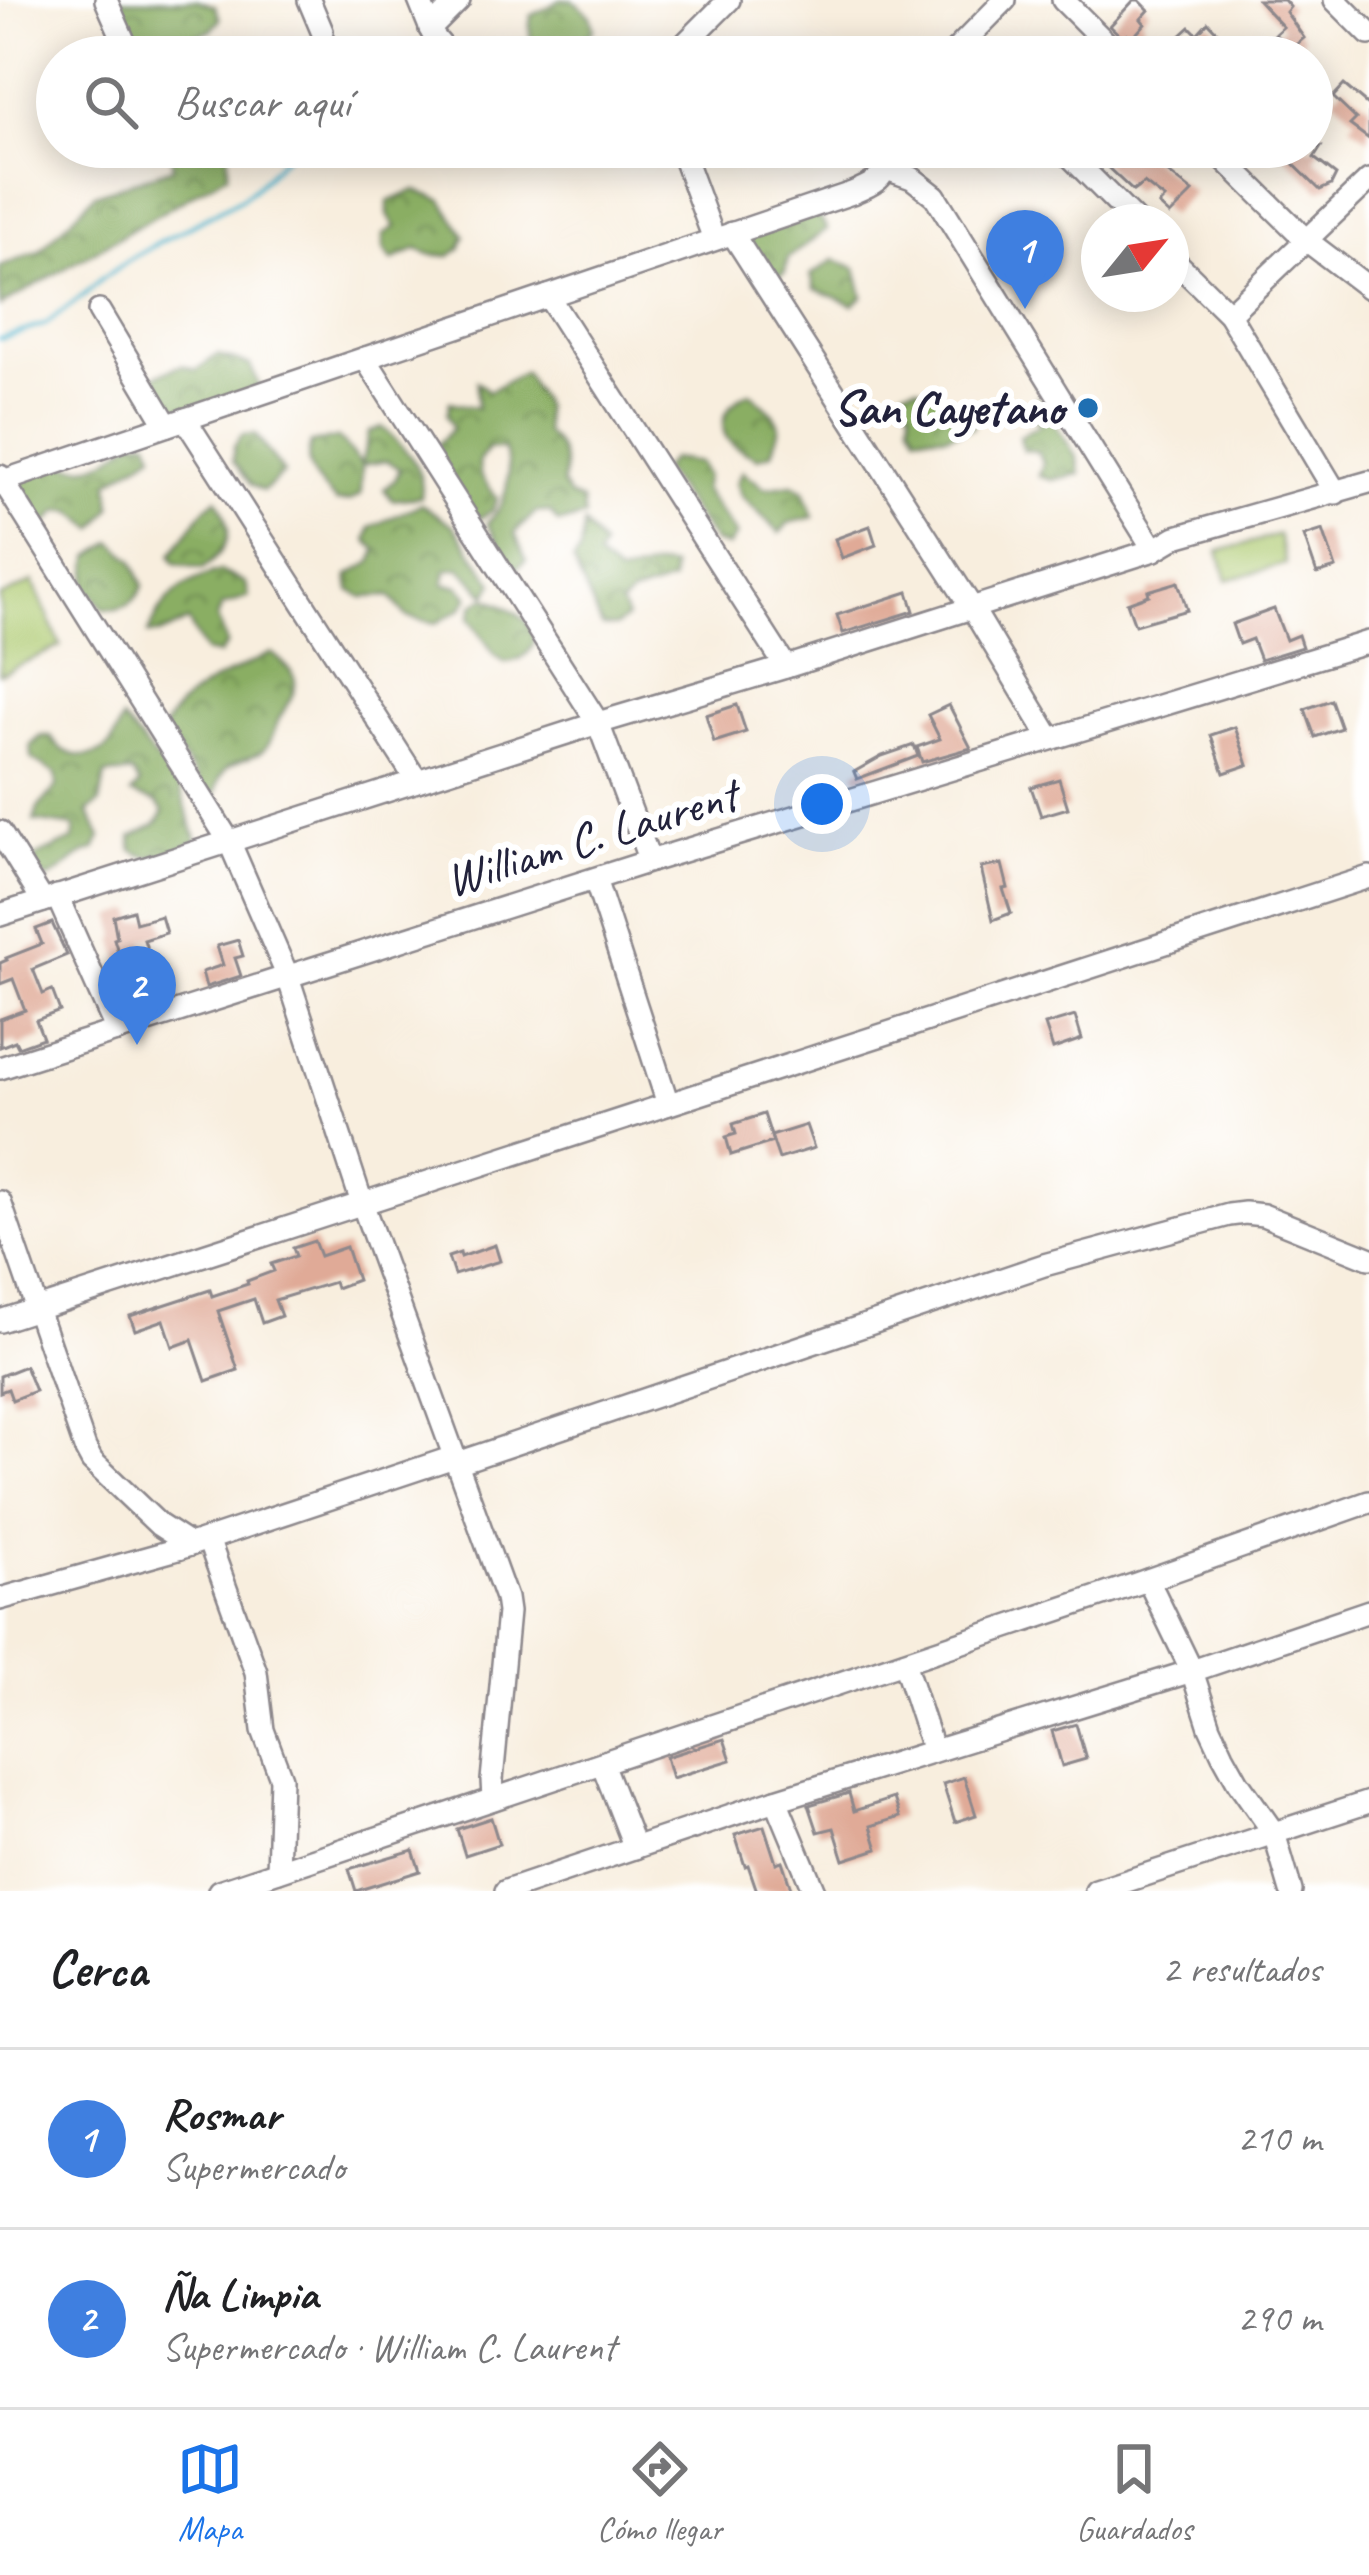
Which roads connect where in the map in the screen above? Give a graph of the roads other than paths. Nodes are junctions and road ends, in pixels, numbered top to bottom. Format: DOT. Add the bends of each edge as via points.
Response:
graph roads {
  1 [pos="106,0"];
  2 [pos="309,0"];
  3 [pos="419,0"];
  4 [pos="459,0"];
  5 [pos="729,0"];
  6 [pos="1005,0"];
  7 [pos="1063,0"];
  8 [pos="1335,0"];
  9 [pos="430,28"];
  10 [pos="322,31"];
  11 [pos="1369,34"];
  12 [pos="122,36"];
  13 [pos="436,36"];
  14 [pos="692,36"];
  15 [pos="974,36"];
  16 [pos="1099,36"];
  17 [pos="690,168"];
  18 [pos="878,168"];
  19 [pos="899,168"];
  20 [pos="1082,168"];
  21 [pos="1233,168"];
  22 [pos="1369,180"];
  23 [pos="1118,204"];
  24 [pos="723,236"];
  25 [pos="1306,240"];
  26 [pos="1189,274"];
  27 [pos="1369,288"];
  28 [pos="548,296"];
  29 [pos="99,311"];
  30 [pos="1228,314"];
  31 [pos="365,358"];
  32 [pos="176,422"];
  33 [pos="1,480"];
  34 [pos="1369,482"];
  35 [pos="1336,493"];
  36 [pos="1154,550"];
  37 [pos="972,608"];
  38 [pos="1369,642"];
  39 [pos="786,667"];
  40 [pos="598,723"];
  41 [pos="1050,738"];
  42 [pos="417,781"];
  43 [pos="0,832"];
  44 [pos="229,841"];
  45 [pos="650,862"];
  46 [pos="1369,877"];
  47 [pos="595,879"];
  48 [pos="50,899"];
  49 [pos="0,915"];
  50 [pos="288,977"];
  51 [pos="118,1031"];
  52 [pos="0,1068"];
  53 [pos="668,1104"];
  54 [pos="0,1202"];
  55 [pos="362,1203"];
  56 [pos="1369,1258"];
  57 [pos="37,1309"];
  58 [pos="0,1321"];
  59 [pos="456,1460"];
  60 [pos="1369,1502"];
  61 [pos="199,1542"];
  62 [pos="1148,1580"];
  63 [pos="0,1599"];
  64 [pos="1369,1611"];
  65 [pos="904,1662"];
  66 [pos="1192,1671"];
  67 [pos="933,1751"];
  68 [pos="602,1762"];
  69 [pos="493,1799"];
  70 [pos="776,1800"];
  71 [pos="1369,1802"];
  72 [pos="1274,1833"];
  73 [pos="635,1847"];
  74 [pos="278,1871"];
  75 [pos="219,1891"];
  76 [pos="506,1891"];
  77 [pos="814,1891"];
  78 [pos="1096,1891"];
  79 [pos="1291,1891"];
  1 -- 12 [label="street"];
  2 -- 10 [label="street"];
  3 -- 9 [label="street"];
  4 -- 9 [label="street"];
  5 -- 14 [label="street"];
  6 -- 15 [label="street"];
  7 -- 16 [label="street"];
  8 -- 11 [label="street"];
  9 -- 13 [label="street"];
  17 -- 24 [label="street"];
  18 -- 24 [label="street" via="878,180 852,193"];
  19 -- 36 [label="street" via="935,196"];
  20 -- 23 [label="street"];
  21 -- 25 [label="street"];
  22 -- 25 [label="street"];
  24 -- 28 [label="street"];
  24 -- 37 [label="street"];
  25 -- 27 [label="street"];
  25 -- 30 [label="street"];
  26 -- 30 [label="street"];
  28 -- 31 [label="street"];
  28 -- 39 [label="street"];
  29 -- 32 [label="street"];
  30 -- 35 [label="street"];
  31 -- 32 [label="street"];
  31 -- 40 [label="street"];
  32 -- 33 [label="street"];
  32 -- 42 [label="street"];
  33 -- 44 [label="street"];
  34 -- 35 [label="street"];
  35 -- 36 [label="street"];
  36 -- 37 [label="street"];
  37 -- 39 [label="street"];
  37 -- 41 [label="street"];
  38 -- 41 [label="street, William C. Laurent"];
  39 -- 40 [label="street"];
  40 -- 42 [label="street"];
  40 -- 45 [label="street"];
  41 -- 45 [label="street, William C. Laurent"];
  42 -- 44 [label="street"];
  43 -- 48 [label="street"];
  44 -- 48 [label="street"];
  44 -- 50 [label="street"];
  45 -- 47 [label="street, William C. Laurent"];
  46 -- 53 [label="street"];
  47 -- 50 [label="street, William C. Laurent"];
  47 -- 53 [label="street"];
  48 -- 49 [label="street"];
  48 -- 51 [label="street"];
  50 -- 51 [label="street, William C. Laurent"];
  50 -- 55 [label="street"];
  51 -- 52 [label="street, William C. Laurent"];
  53 -- 55 [label="street"];
  54 -- 57 [label="street"];
  55 -- 57 [label="street"];
  55 -- 59 [label="street"];
  56 -- 59 [label="street" via="1263,1216 1229,1215 1044,1264"];
  57 -- 58 [label="street"];
  57 -- 61 [label="street" via="92,1461 159,1525"];
  59 -- 61 [label="street"];
  59 -- 69 [label="street" via="508,1612"];
  60 -- 62 [label="street"];
  61 -- 63 [label="street"];
  61 -- 74 [label="street" via="256,1672 280,1778"];
  62 -- 65 [label="street"];
  62 -- 66 [label="street"];
  64 -- 66 [label="street"];
  65 -- 67 [label="street"];
  65 -- 68 [label="street"];
  66 -- 67 [label="street"];
  66 -- 72 [label="street" via="1223,1755"];
  67 -- 70 [label="street"];
  68 -- 69 [label="street"];
  68 -- 73 [label="street"];
  69 -- 74 [label="street"];
  70 -- 73 [label="street"];
  70 -- 77 [label="street"];
  71 -- 72 [label="street"];
  72 -- 78 [label="street"];
  72 -- 79 [label="street"];
  73 -- 76 [label="street"];
  74 -- 75 [label="street"];
}
